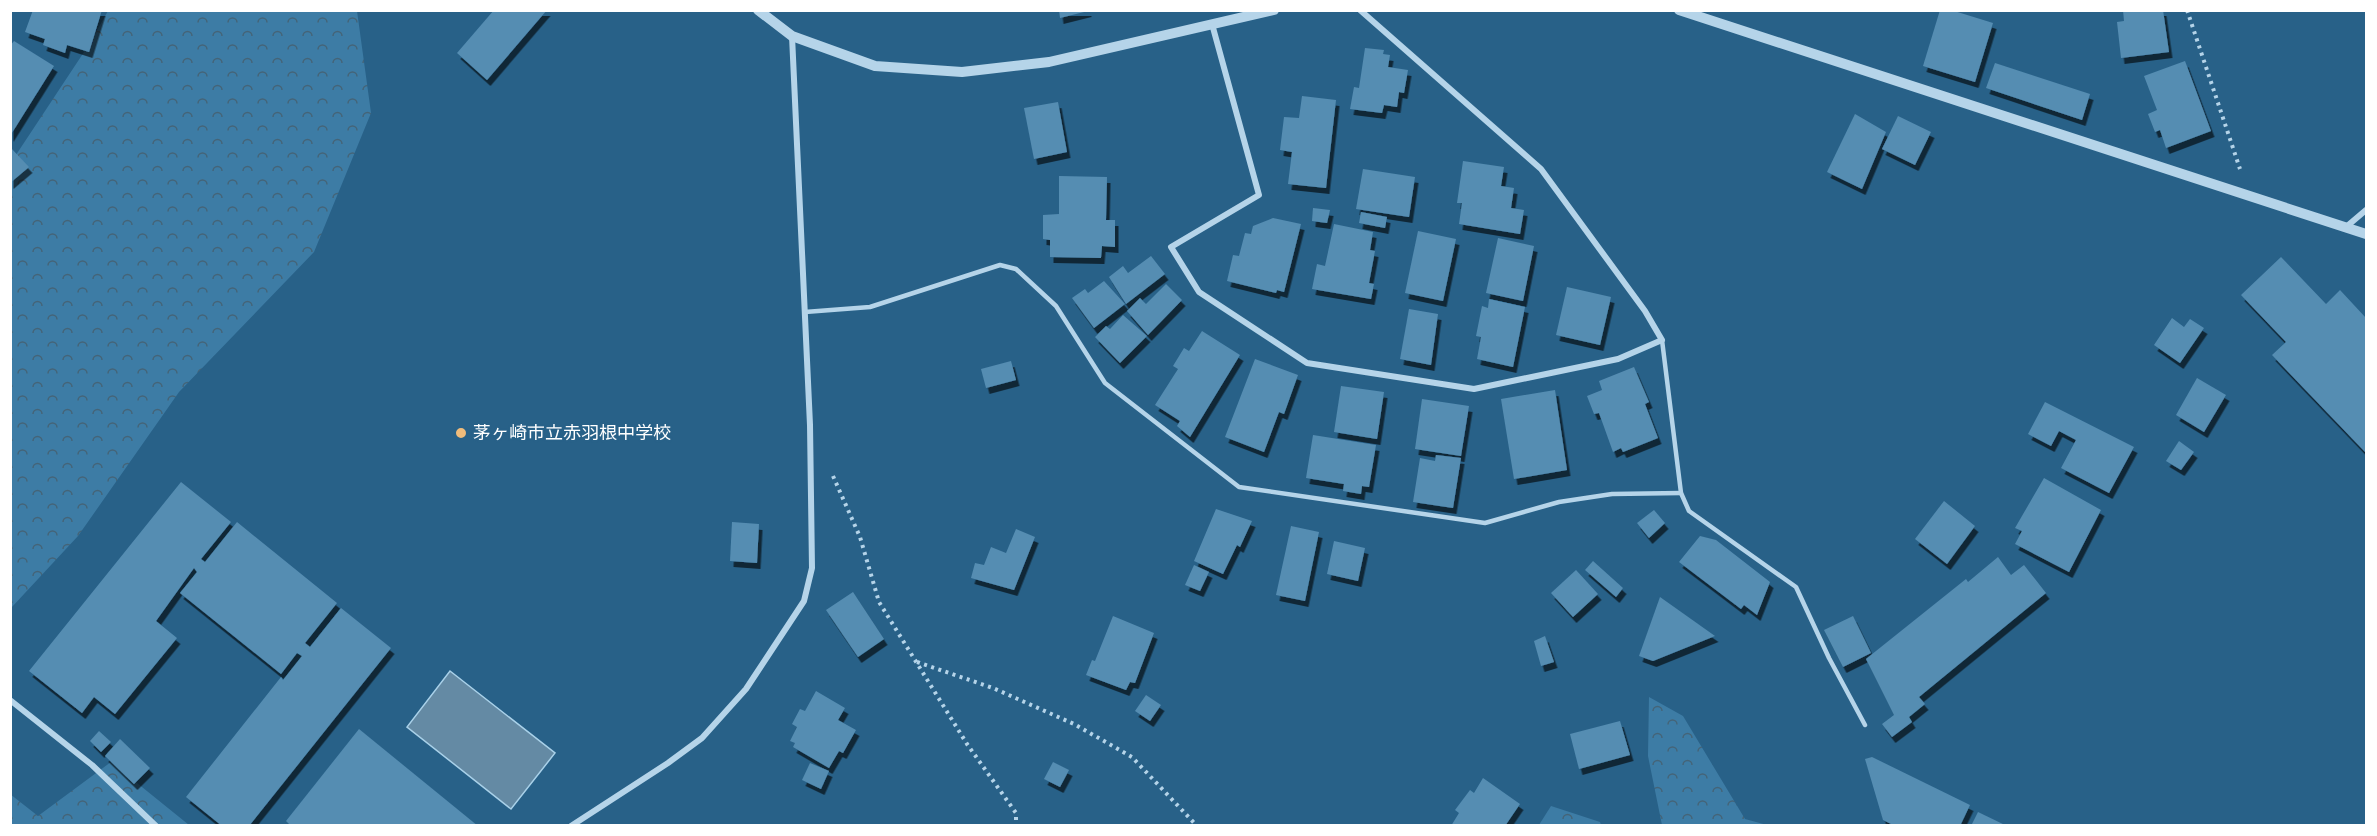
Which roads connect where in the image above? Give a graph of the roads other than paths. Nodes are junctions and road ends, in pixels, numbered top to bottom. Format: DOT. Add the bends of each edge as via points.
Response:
graph roads {
  1 [pos="758,10"];
  2 [pos="1274,10"];
  3 [pos="1360,10"];
  4 [pos="1679,10"];
  5 [pos="1212,24"];
  6 [pos="792,36"];
  7 [pos="2367,210"];
  8 [pos="2346,227"];
  9 [pos="2367,234"];
  10 [pos="805,312"];
  11 [pos="1662,340"];
  12 [pos="1681,493"];
  13 [pos="10,700"];
  14 [pos="1865,725"];
  15 [pos="156,825"];
  16 [pos="571,825"];
  1 -- 6 [label="street"];
  2 -- 5 [label="street"];
  3 -- 11 [label="street" via="1541,169"];
  4 -- 8 [label="street"];
  5 -- 6 [label="street" via="1049,62 962,72 875,66"];
  5 -- 11 [label="street" via="1259,195 1171,247 1198,292 1307,363 1474,389 1618,359"];
  6 -- 10 [label="street"];
  7 -- 8 [label="street"];
  8 -- 9 [label="street"];
  10 -- 12 [label="lane" via="870,307 1000,265 1016,269 1056,306 1105,383 1239,487 1485,522 1558,502 1612,494"];
  10 -- 16 [label="street" via="812,568 804,601 746,690 702,738"];
  11 -- 12 [label="lane"];
  12 -- 14 [label="lane" via="1689,511 1796,587 1828,658"];
  13 -- 15 [label="street" via="92,765"];
}
